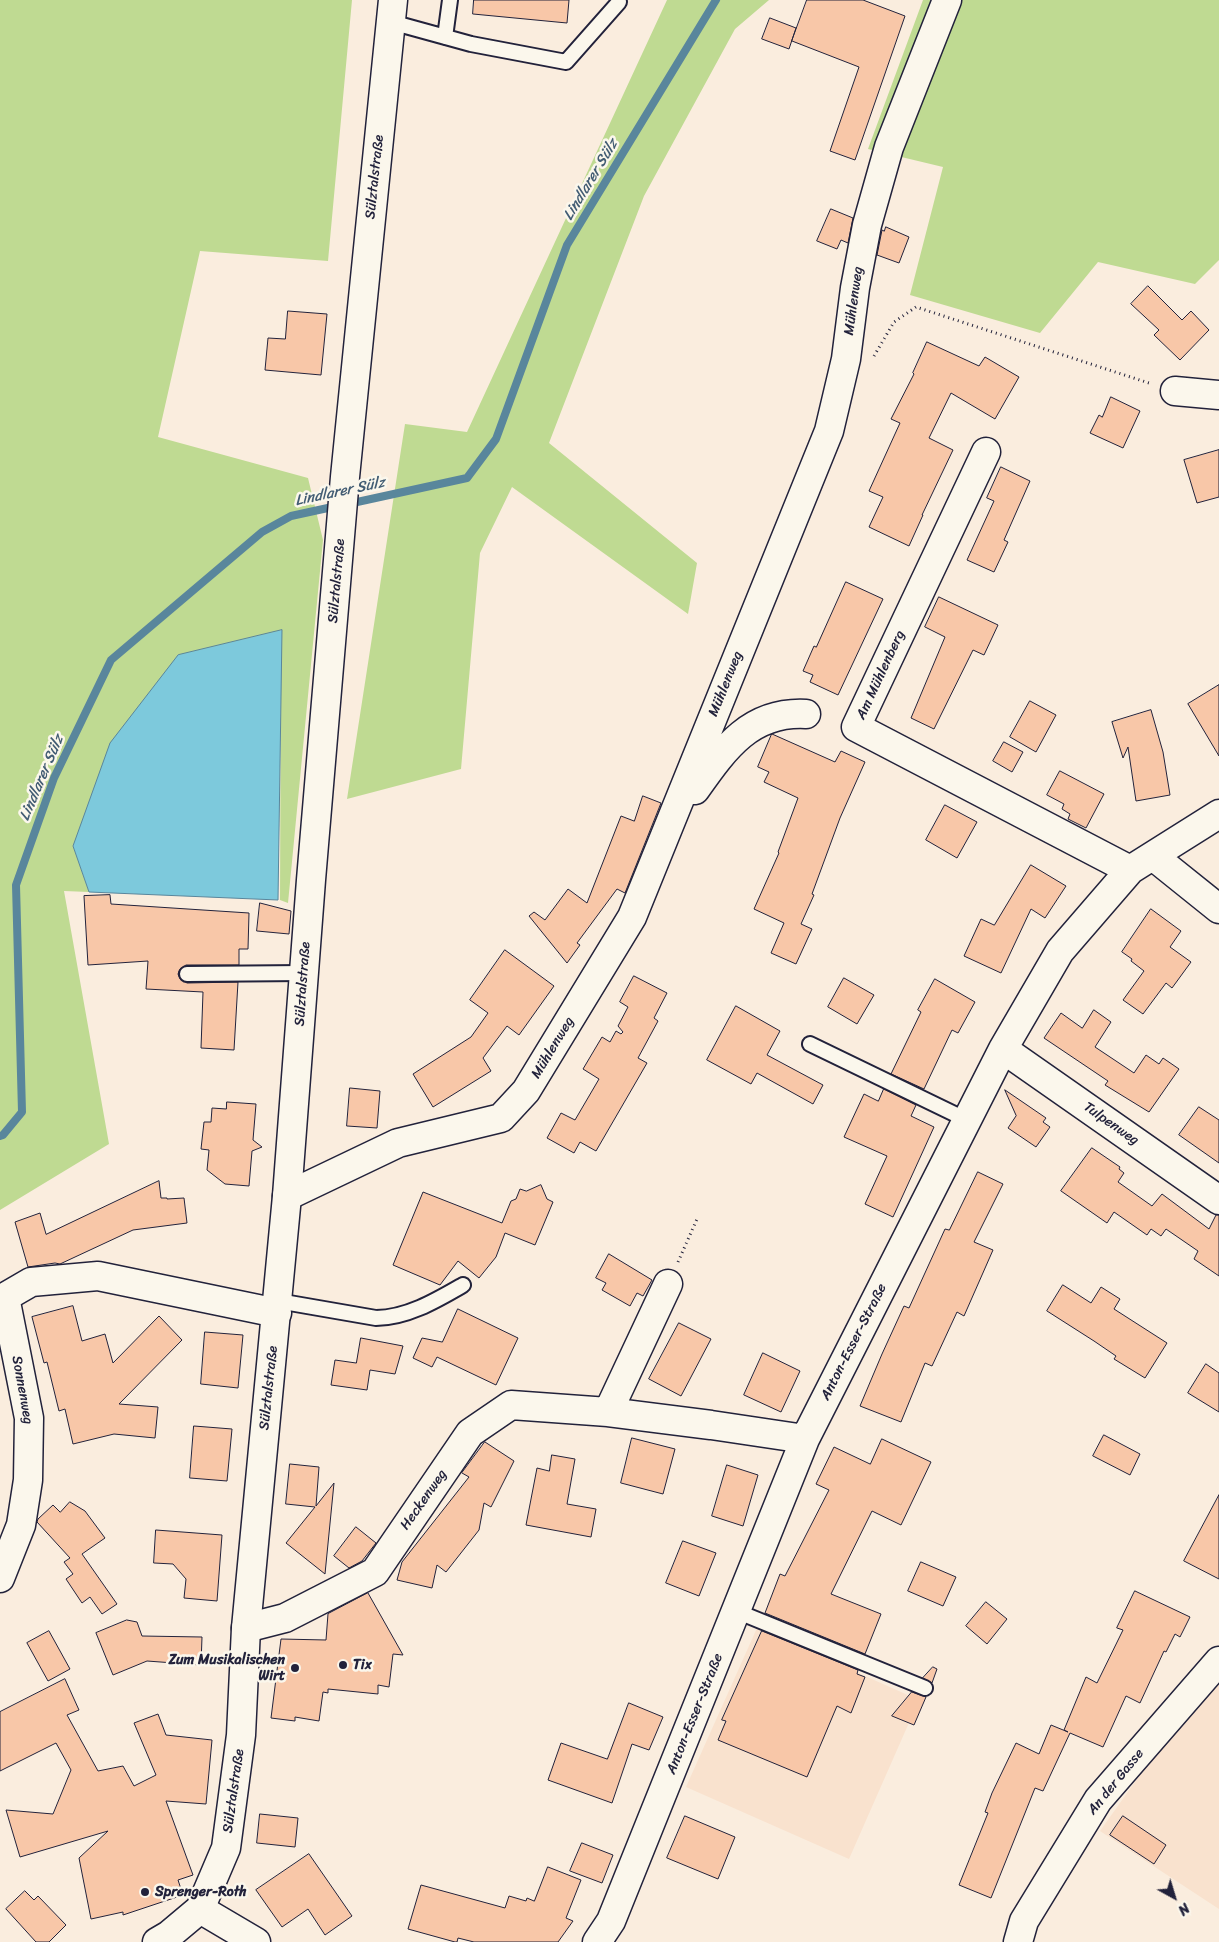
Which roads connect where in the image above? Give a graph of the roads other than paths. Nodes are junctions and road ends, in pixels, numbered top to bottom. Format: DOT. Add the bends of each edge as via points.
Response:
graph roads {
  1 [pos="450,0"];
  2 [pos="947,0"];
  3 [pos="619,2"];
  4 [pos="392,11"];
  5 [pos="445,37"];
  6 [pos="1175,391"];
  7 [pos="1219,395"];
  8 [pos="986,452"];
  9 [pos="806,714"];
  10 [pos="678,804"];
  11 [pos="1219,814"];
  12 [pos="1141,863"];
  13 [pos="1219,909"];
  14 [pos="304,973"];
  15 [pos="187,974"];
  16 [pos="810,1044"];
  17 [pos="1003,1049"];
  18 [pos="967,1120"];
  19 [pos="288,1196"];
  20 [pos="1219,1200"];
  21 [pos="463,1284"];
  22 [pos="668,1284"];
  23 [pos="3,1295"];
  24 [pos="277,1307"];
  25 [pos="608,1412"];
  26 [pos="805,1439"];
  27 [pos="0,1578"];
  28 [pos="736,1611"];
  29 [pos="246,1628"];
  30 [pos="1219,1662"];
  31 [pos="925,1688"];
  32 [pos="200,1909"];
  33 [pos="157,1942"];
  34 [pos="256,1942"];
  35 [pos="597,1942"];
  36 [pos="1018,1942"];
  1 -- 5 [label="lane"];
  2 -- 10 [label="street, Mühlenweg" via="889,147 867,225 846,359 829,431"];
  3 -- 5 [label="lane" via="566,62"];
  4 -- 5 [label="lane"];
  4 -- 14 [label="street, Sülztalstraße" via="345,476"];
  6 -- 7 [label="street"];
  8 -- 12 [label="street, Am Mühlenberg" via="856,727"];
  9 -- 10 [label="street" via="763,720 746,730 729,745 692,794"];
  10 -- 19 [label="street, Mühlenweg" via="632,917 526,1092 501,1118 398,1144"];
  11 -- 12 [label="street, Anton-Esser-Straße"];
  12 -- 13 [label="street"];
  12 -- 17 [label="street, Anton-Esser-Straße" via="1060,951"];
  14 -- 15 [label="lane"];
  14 -- 19 [label="street, Sülztalstraße"];
  16 -- 18 [label="lane"];
  17 -- 18 [label="street, Anton-Esser-Straße"];
  17 -- 20 [label="street, Tulpenweg"];
  18 -- 26 [label="street, Anton-Esser-Straße"];
  19 -- 24 [label="street, Sülztalstraße"];
  21 -- 24 [label="lane" via="437,1300 388,1318"];
  22 -- 25 [label="street"];
  23 -- 24 [label="street, Sonnenweg" via="31,1282 98,1276"];
  23 -- 27 [label="street, Sonnenweg" via="29,1418 28,1480 21,1525"];
  24 -- 29 [label="street, Sülztalstraße"];
  25 -- 26 [label="street, Heckenweg"];
  25 -- 29 [label="street, Heckenweg" via="511,1405 470,1434 375,1572 284,1618"];
  26 -- 28 [label="street, Anton-Esser-Straße"];
  28 -- 31 [label="lane"];
  28 -- 35 [label="street, Anton-Esser-Straße" via="611,1921"];
  29 -- 32 [label="street, Sülztalstraße" via="241,1736 226,1848"];
  30 -- 36 [label="street, An der Gasse" via="1098,1800 1024,1921"];
  32 -- 33 [label="street, Sülztalstraße"];
  32 -- 34 [label="street"];
}
